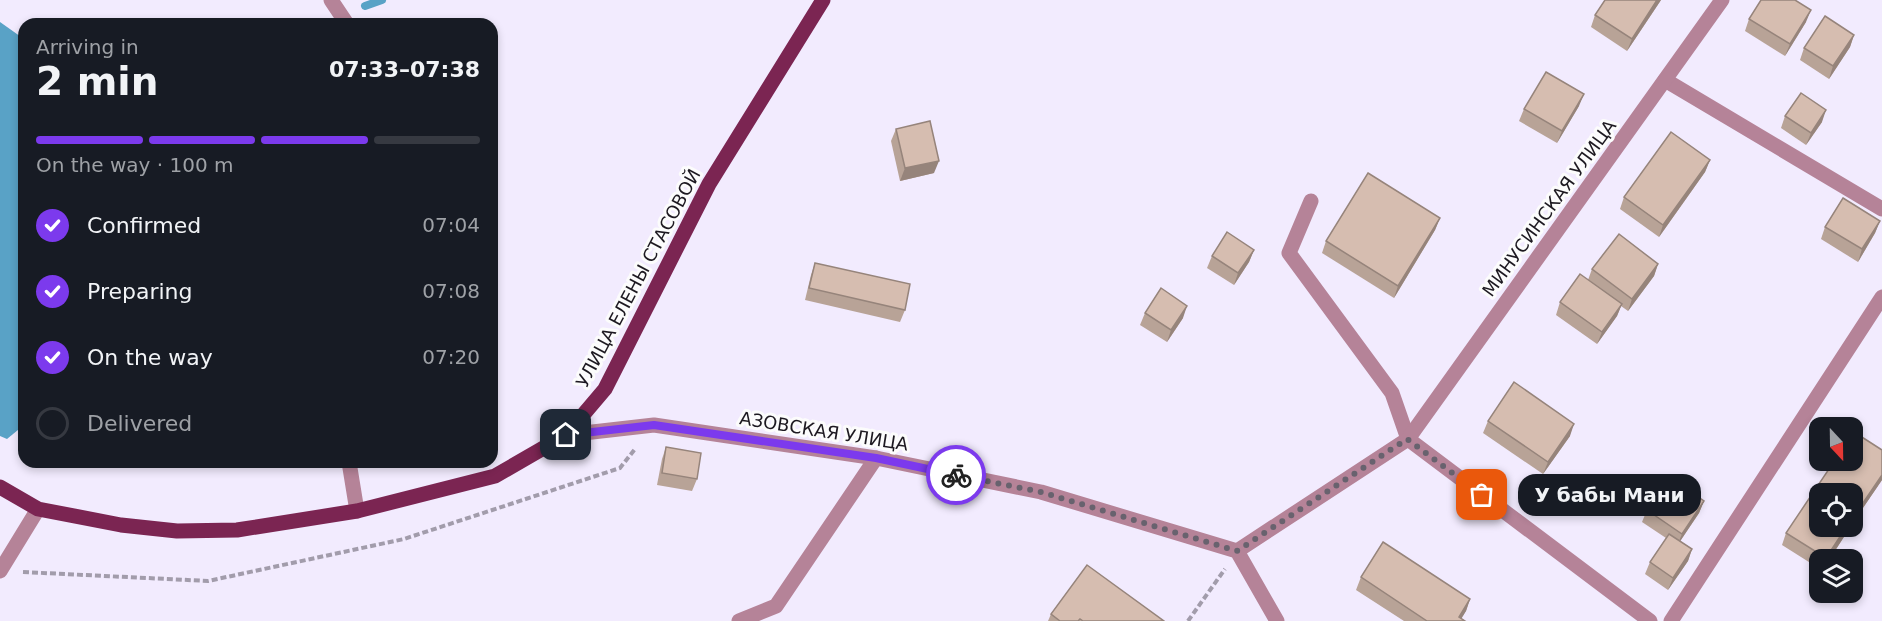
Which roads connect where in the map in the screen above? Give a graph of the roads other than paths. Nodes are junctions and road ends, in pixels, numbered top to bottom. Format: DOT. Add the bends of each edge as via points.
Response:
graph roads {
  1 [pos="331,0"];
  2 [pos="823,0"];
  3 [pos="1722,0"];
  4 [pos="343,18"];
  5 [pos="1665,80"];
  6 [pos="1311,201"];
  7 [pos="1882,209"];
  8 [pos="1882,297"];
  9 [pos="566,435"];
  10 [pos="1407,439"];
  11 [pos="876,458"];
  12 [pos="350,468"];
  13 [pos="0,487"];
  14 [pos="38,509"];
  15 [pos="357,511"];
  16 [pos="1237,551"];
  17 [pos="0,571"];
  18 [pos="739,621"];
  19 [pos="1277,621"];
  20 [pos="1650,621"];
  21 [pos="1671,621"];
  1 -- 4 [label="street"];
  2 -- 9 [label="main road, УЛИЦА ЕЛЕНЫ СТАСОВОЙ" via="710,184 605,389"];
  3 -- 5 [label="street, МИНУСИНСКАЯ УЛИЦА"];
  5 -- 7 [label="street"];
  5 -- 10 [label="street, МИНУСИНСКАЯ УЛИЦА"];
  6 -- 10 [label="street" via="1289,253 1392,393"];
  8 -- 21 [label="street"];
  9 -- 11 [label="street, АЗОВСКАЯ УЛИЦА" via="654,425"];
  9 -- 15 [label="main road, УЛИЦА ЕЛЕНЫ СТАСОВОЙ" via="495,476"];
  10 -- 16 [label="street, МИНУСИНСКАЯ УЛИЦА"];
  10 -- 20 [label="street"];
  11 -- 16 [label="street, АЗОВСКАЯ УЛИЦА" via="1041,492"];
  11 -- 18 [label="street" via="776,606"];
  12 -- 15 [label="street"];
  13 -- 14 [label="main road, УЛИЦА ЕЛЕНЫ СТАСОВОЙ"];
  14 -- 15 [label="main road, УЛИЦА ЕЛЕНЫ СТАСОВОЙ" via="177,531 237,530"];
  14 -- 17 [label="street"];
  16 -- 19 [label="street"];
}
